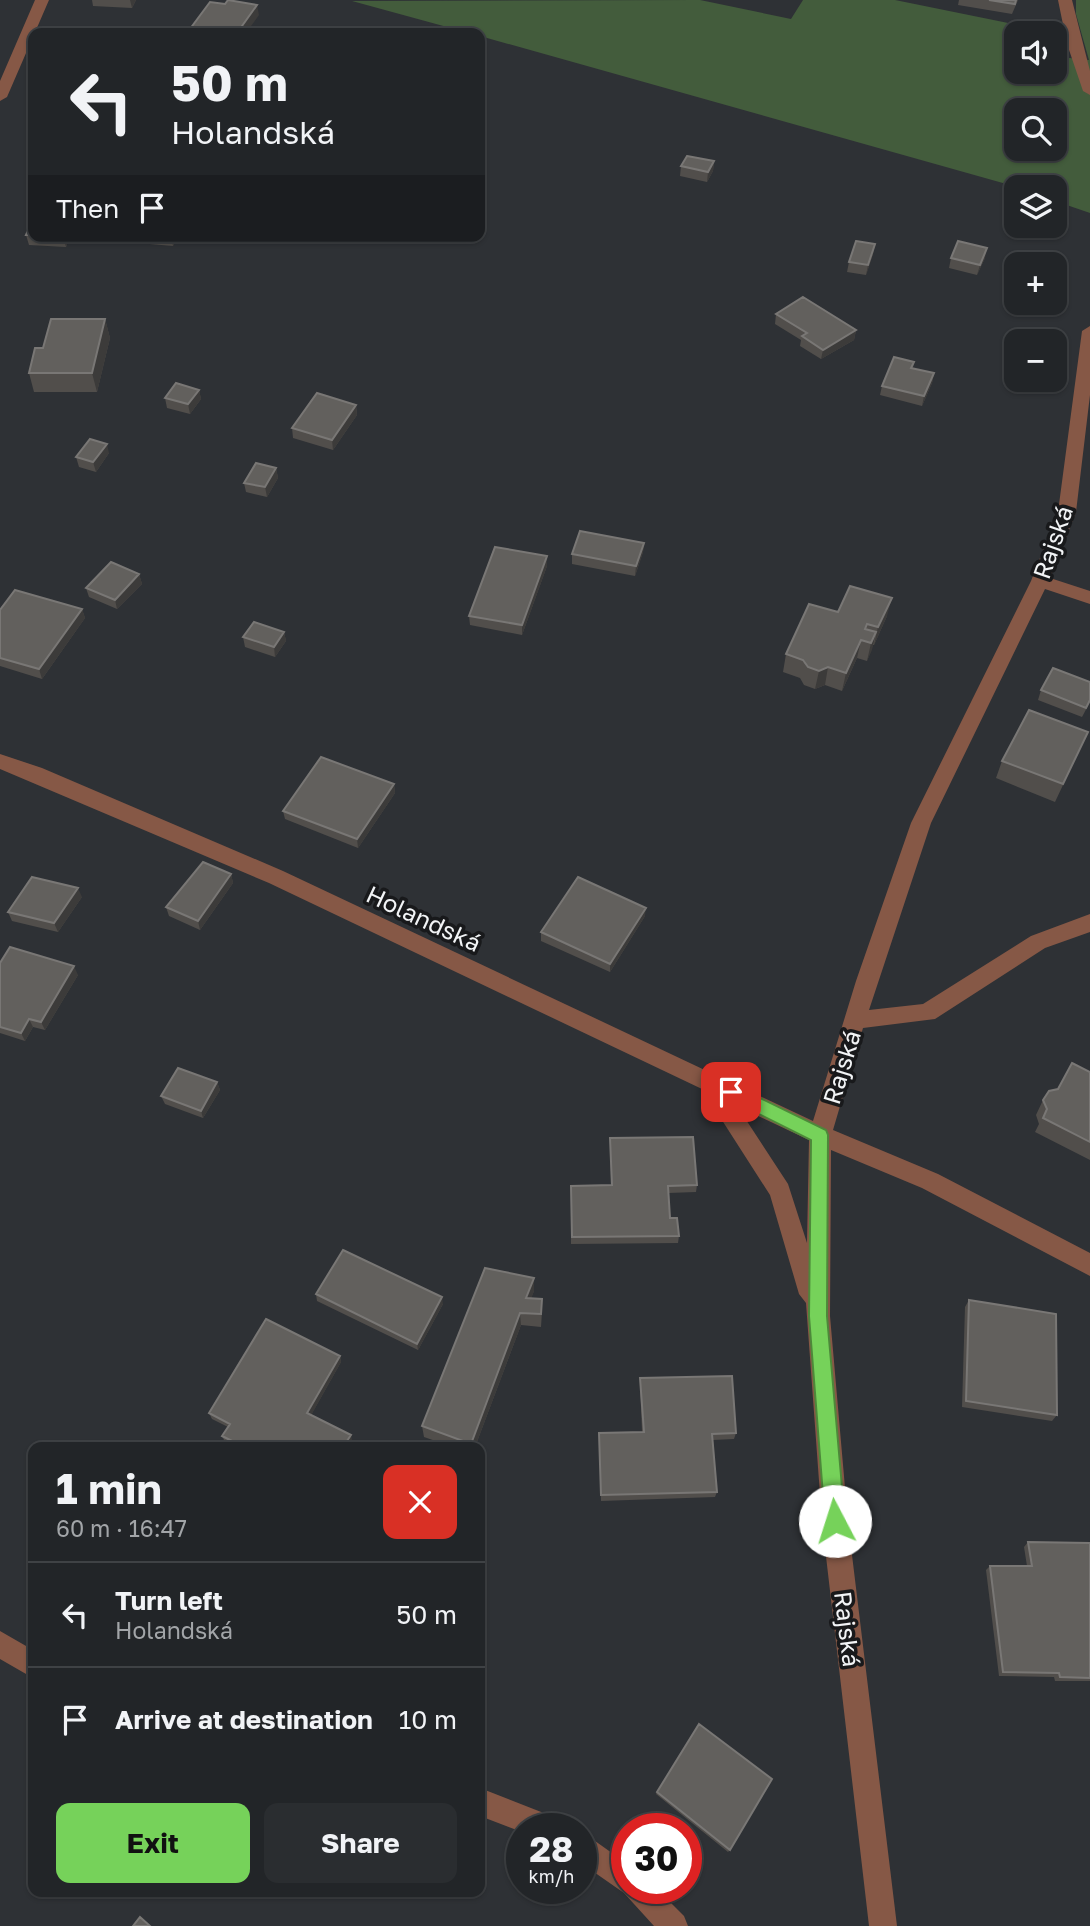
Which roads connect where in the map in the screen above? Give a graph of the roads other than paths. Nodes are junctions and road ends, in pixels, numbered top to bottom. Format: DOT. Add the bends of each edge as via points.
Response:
graph roads {
  1 [pos="42,0"];
  2 [pos="1065,0"];
  3 [pos="30,28"];
  4 [pos="28,32"];
  5 [pos="1090,91"];
  6 [pos="0,97"];
  7 [pos="1090,331"];
  8 [pos="1040,581"];
  9 [pos="1090,598"];
  10 [pos="0,761"];
  11 [pos="1090,923"];
  12 [pos="856,1020"];
  13 [pos="708,1081"];
  14 [pos="820,1135"];
  15 [pos="1090,1265"];
  16 [pos="818,1316"];
  17 [pos="0,1644"];
  18 [pos="28,1662"];
  19 [pos="485,1804"];
  20 [pos="508,1813"];
  21 [pos="597,1857"];
  22 [pos="611,1868"];
  23 [pos="652,1904"];
  24 [pos="674,1926"];
  25 [pos="883,1926"];
  1 -- 3 [label="street"];
  2 -- 5 [label="street"];
  4 -- 6 [label="street"];
  7 -- 8 [label="street, Rajská" via="1067,512"];
  8 -- 9 [label="street"];
  8 -- 12 [label="street, Rajská" via="921,823"];
  10 -- 13 [label="street, Holandská" via="276,877"];
  11 -- 12 [label="street" via="1038,942 927,1013"];
  12 -- 14 [label="street, Rajská"];
  13 -- 14 [label="street, Holandská"];
  13 -- 16 [label="street" via="780,1191"];
  14 -- 15 [label="street, Holandská" via="930,1181"];
  14 -- 16 [label="street, Rajská"];
  16 -- 25 [label="street, Rajská" via="835,1521"];
  17 -- 18 [label="street"];
  19 -- 20 [label="street"];
  21 -- 22 [label="street"];
  23 -- 24 [label="street"];
}
